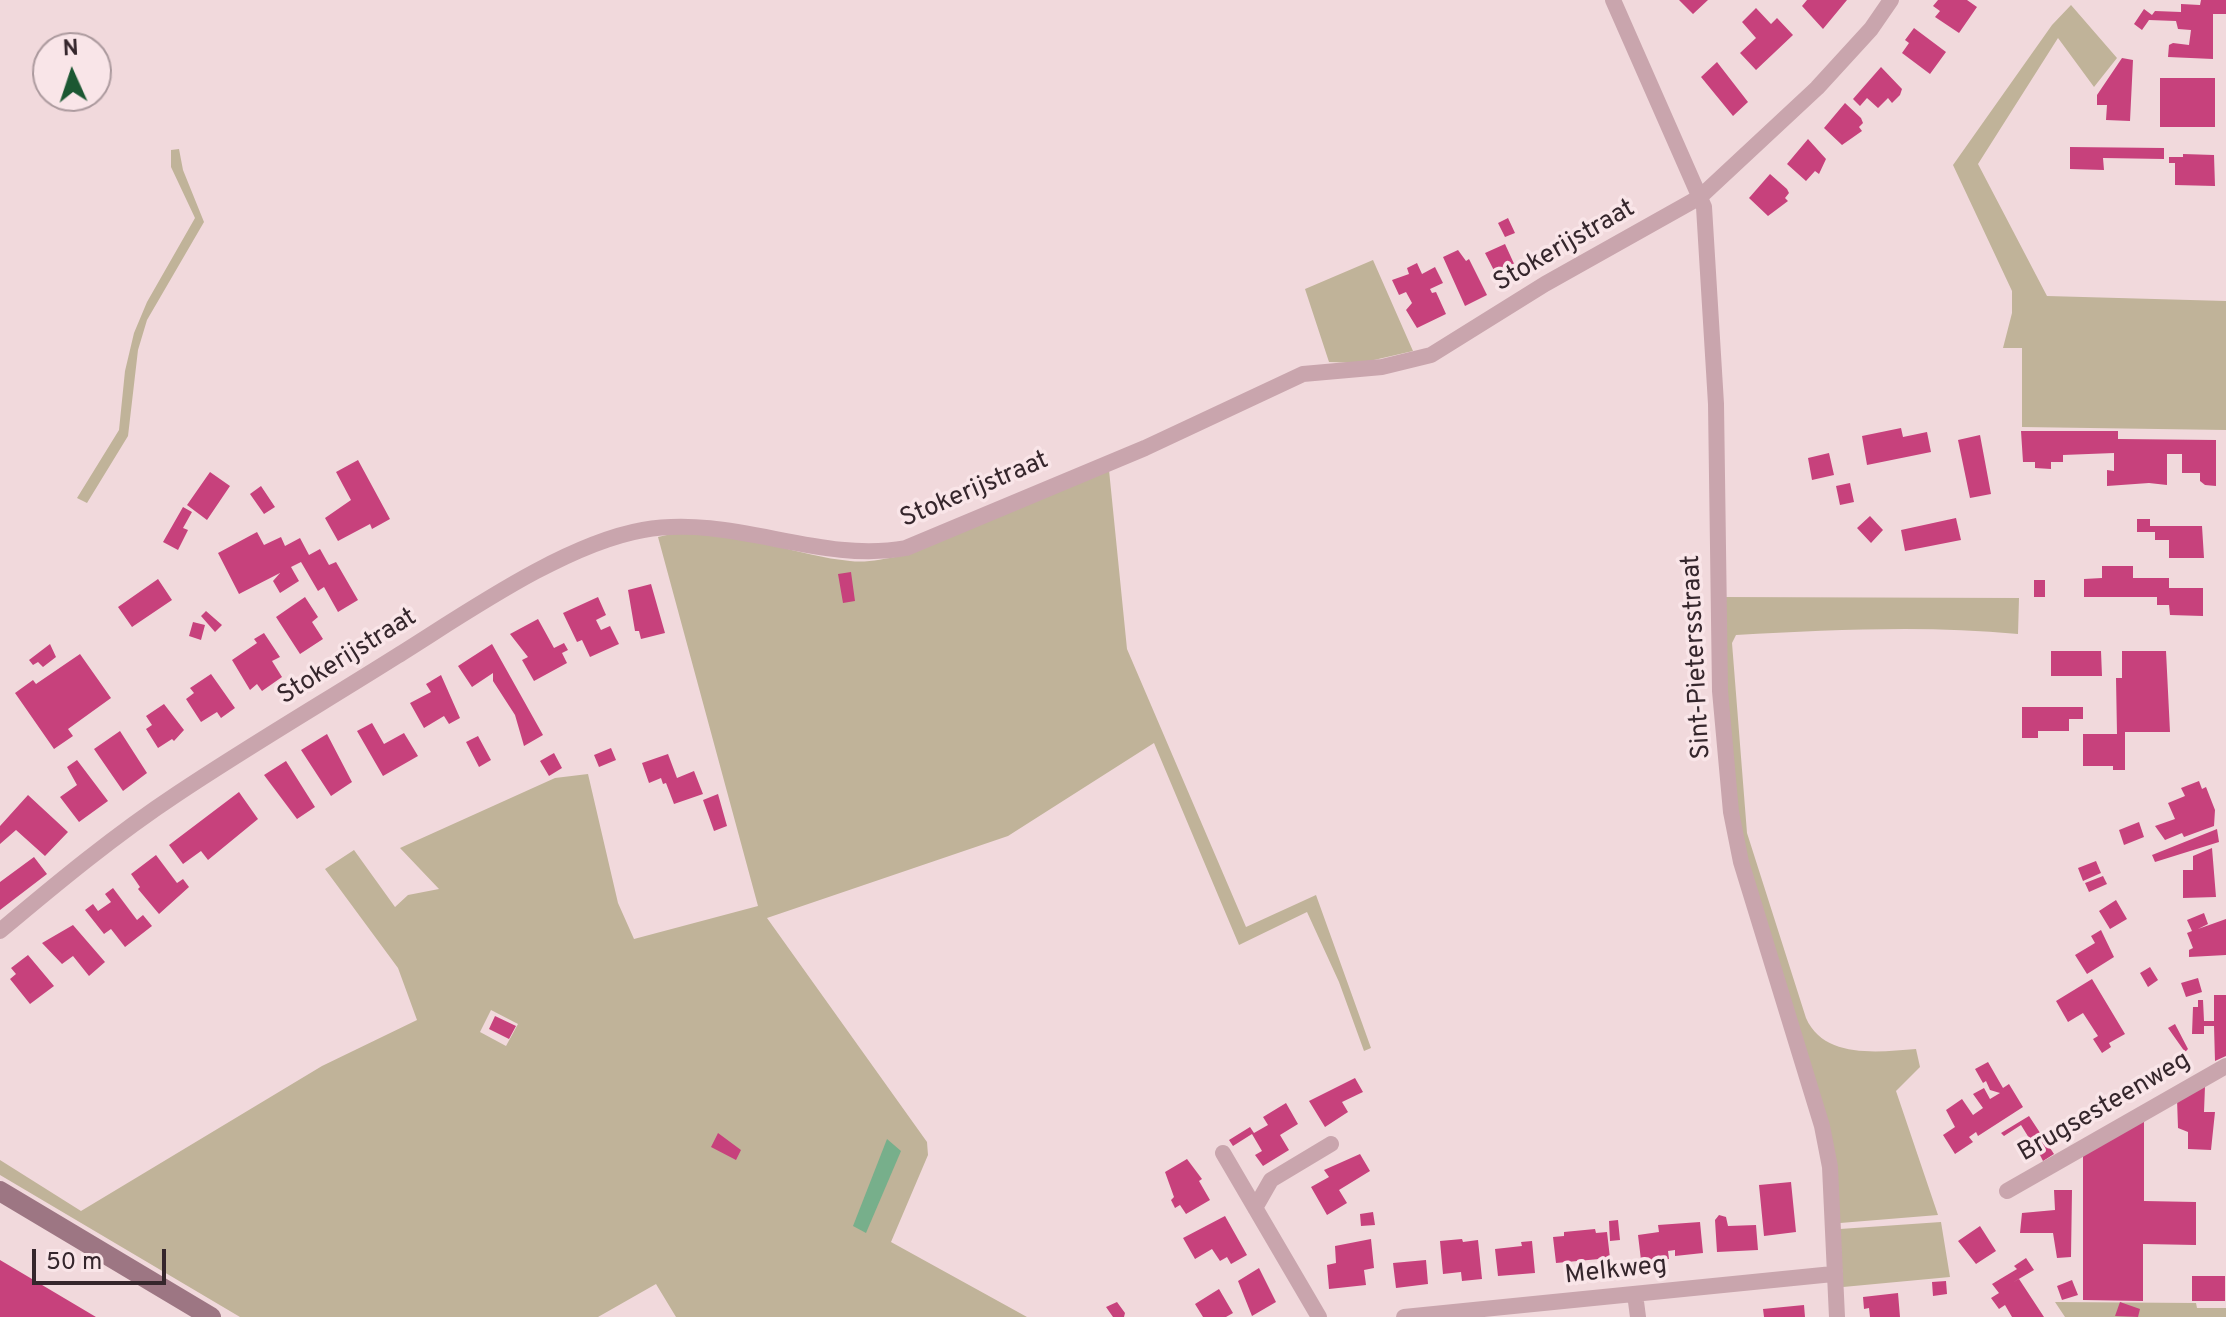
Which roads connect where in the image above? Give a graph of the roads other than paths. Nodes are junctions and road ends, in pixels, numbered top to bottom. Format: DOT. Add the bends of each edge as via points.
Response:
graph roads {
  1 [pos="1613,0"];
  2 [pos="1891,0"];
  3 [pos="1700,197"];
  4 [pos="0,931"];
  5 [pos="2226,1066"];
  6 [pos="1331,1144"];
  7 [pos="1223,1153"];
  8 [pos="0,1191"];
  9 [pos="2007,1191"];
  10 [pos="1255,1208"];
  11 [pos="1833,1274"];
  12 [pos="1635,1294"];
  13 [pos="211,1317"];
  14 [pos="1319,1317"];
  15 [pos="1404,1317"];
  16 [pos="1638,1317"];
  17 [pos="1837,1317"];
  1 -- 3 [label="street, Sint-Pietersstraat"];
  2 -- 3 [label="street, Stokerijstraat" via="1817,88"];
  3 -- 4 [label="street, Stokerijstraat" via="1431,355 1382,367 1303,374 1145,448 906,548 845,552 731,530 678,526 613,538 546,567 176,795 79,864"];
  3 -- 11 [label="street, Sint-Pietersstraat" via="1714,360 1720,691 1731,812 1741,862 1822,1126 1830,1167"];
  5 -- 9 [label="street, Brugsesteenweg"];
  6 -- 10 [label="street" via="1271,1180"];
  7 -- 10 [label="street"];
  8 -- 13 [label="street"];
  10 -- 14 [label="street"];
  11 -- 12 [label="street, Melkweg"];
  11 -- 17 [label="street, Sint-Pietersstraat"];
  12 -- 15 [label="street, Melkweg"];
  12 -- 16 [label="street"];
}
